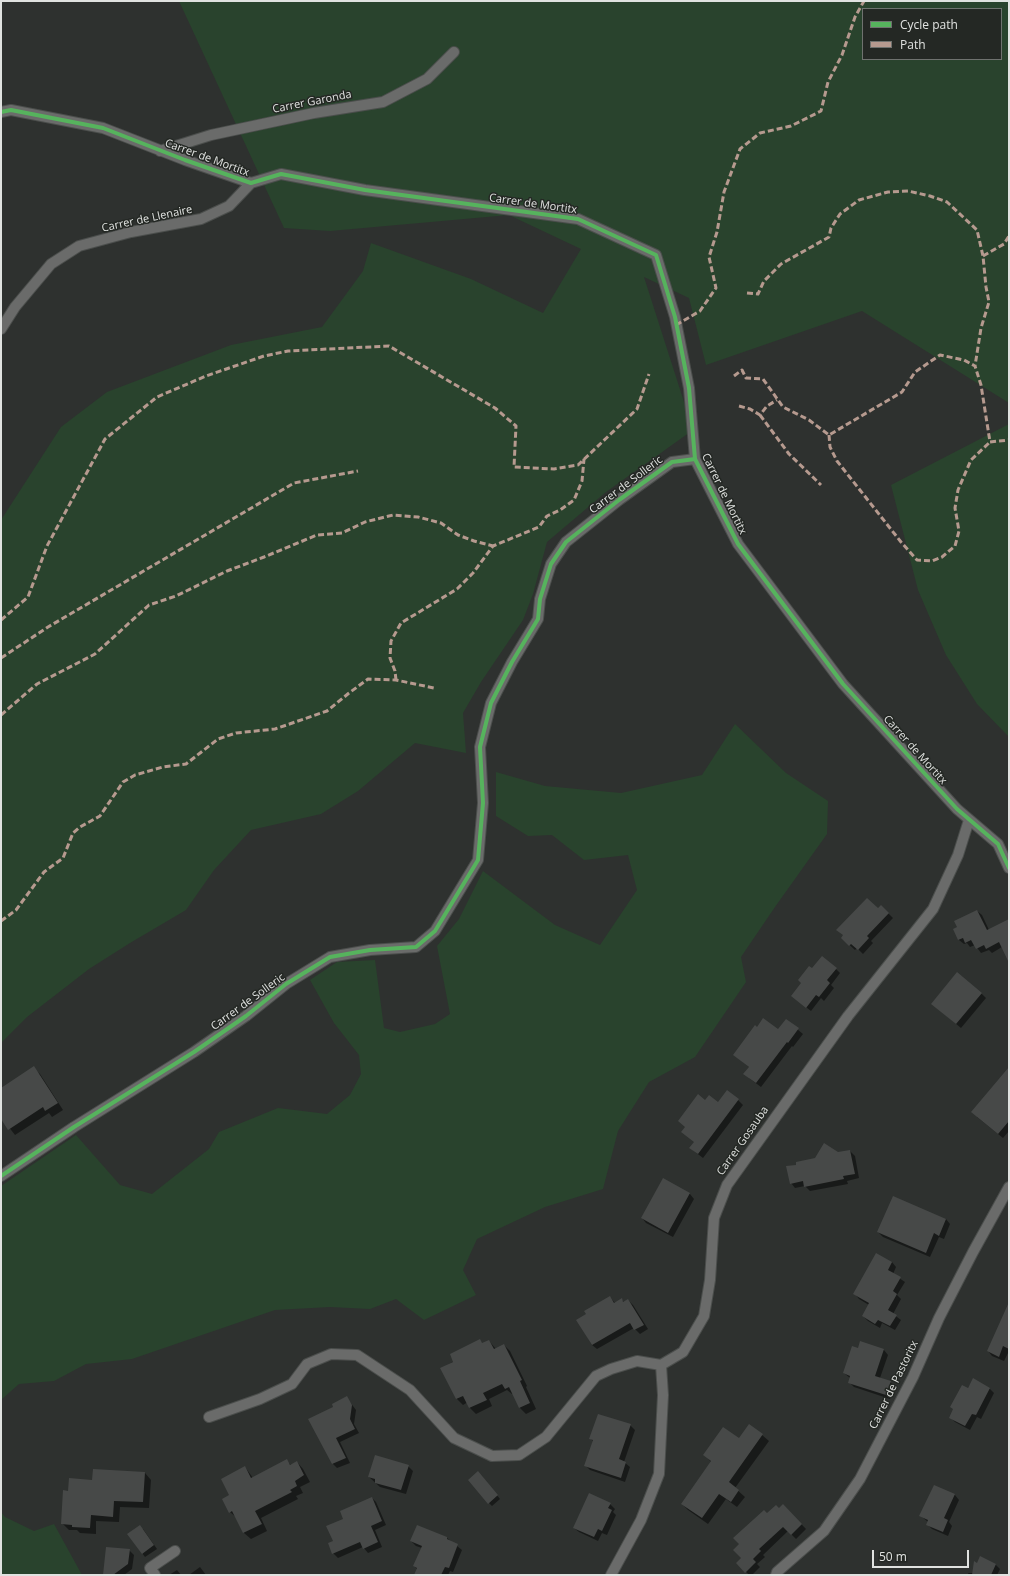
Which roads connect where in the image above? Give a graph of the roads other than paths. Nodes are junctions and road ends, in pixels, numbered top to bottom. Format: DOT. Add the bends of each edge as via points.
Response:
graph roads {
  1 [pos="454,52"];
  2 [pos="1,112"];
  3 [pos="160,151"];
  4 [pos="251,184"];
  5 [pos="1,329"];
  6 [pos="695,459"];
  7 [pos="969,820"];
  8 [pos="1009,868"];
  9 [pos="1,1176"];
  10 [pos="1009,1187"];
  11 [pos="661,1365"];
  12 [pos="209,1417"];
  13 [pos="175,1551"];
  14 [pos="155,1575"];
  15 [pos="611,1575"];
  16 [pos="776,1575"];
  1 -- 3 [label="street, Carrer Garonda" via="427,79 383,102 211,134"];
  2 -- 3 [label="street, Carrer de Mortitx" via="11,110 103,128"];
  3 -- 4 [label="street, Carrer de Mortitx"];
  4 -- 5 [label="street, Carrer de Llenaire" via="229,206 201,219 131,232 79,246 51,264 15,306"];
  4 -- 6 [label="street, Carrer de Mortitx" via="281,174 364,190 578,219 656,255 675,317 689,388"];
  6 -- 7 [label="street, Carrer de Mortitx" via="738,544 843,684"];
  6 -- 9 [label="street, Carrer de Solleric" via="672,462 619,500 566,542 551,564 540,599 538,620 490,703 480,747 483,803 478,860 435,931 416,947 370,950 330,957 286,984 194,1052"];
  7 -- 8 [label="street, Carrer de Mortitx" via="998,844"];
  7 -- 11 [label="street, Carrer Gosauba" via="958,855 933,909 848,1016 727,1185 714,1218 710,1280 704,1316 683,1352"];
  10 -- 16 [label="street, Carrer de Pastoritx" via="942,1312 913,1377 860,1480 824,1531"];
  11 -- 12 [label="street" via="637,1361 596,1376 546,1437 519,1455 492,1456 454,1438 410,1390 357,1355 332,1354 306,1364 292,1384 260,1399"];
  11 -- 15 [label="street" via="663,1395 659,1474 641,1520"];
  13 -- 14 [label="street" via="150,1568"];
}
